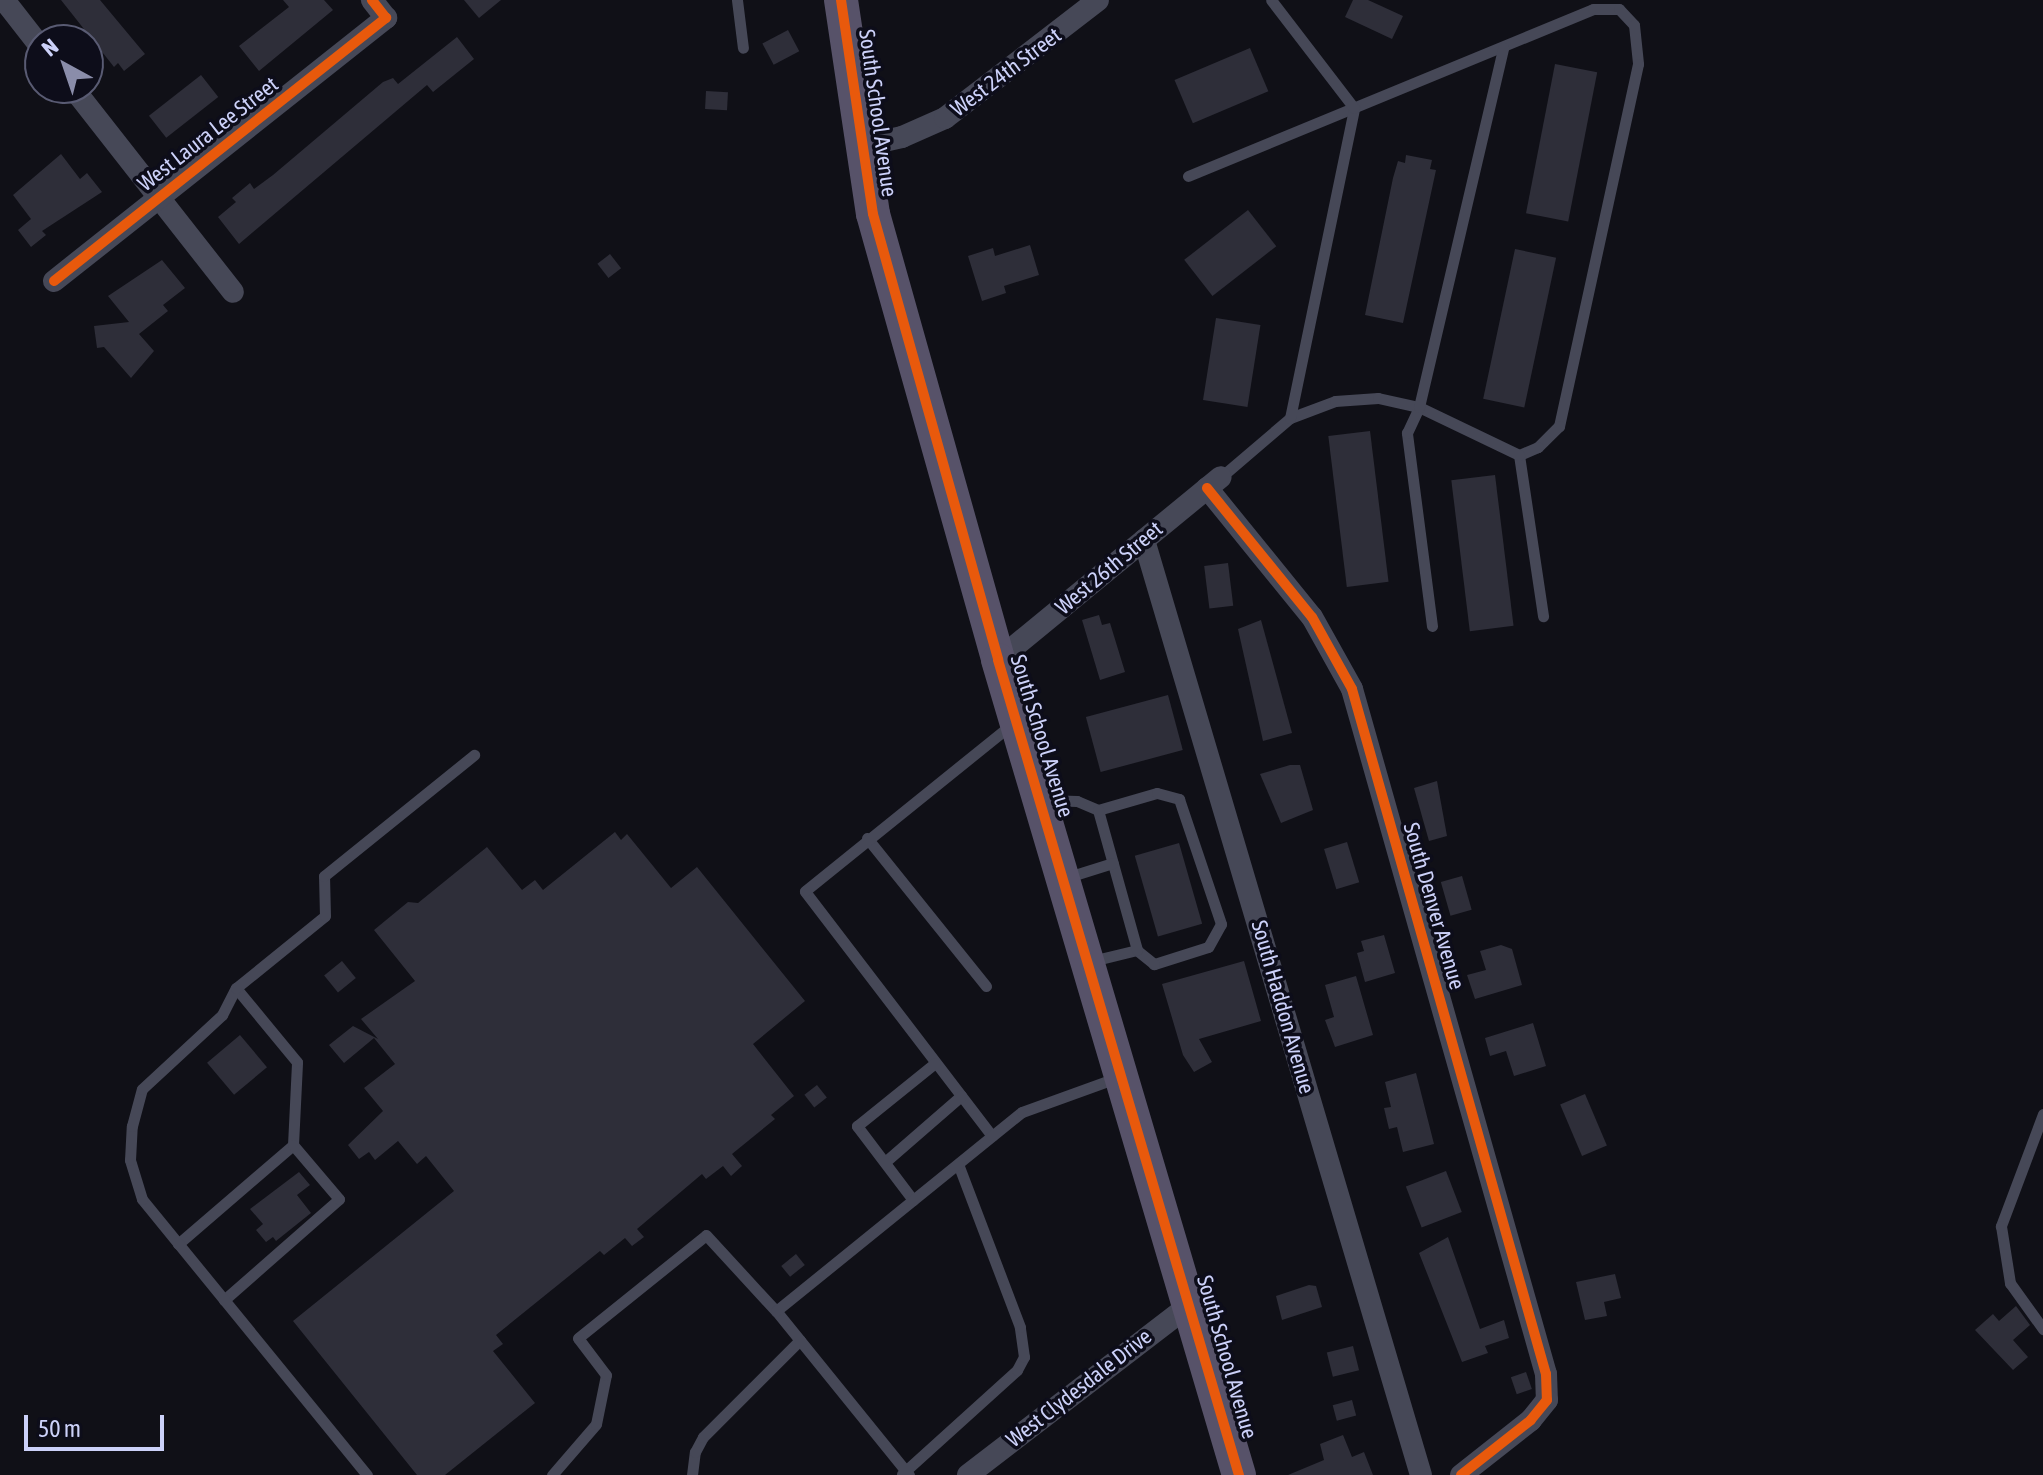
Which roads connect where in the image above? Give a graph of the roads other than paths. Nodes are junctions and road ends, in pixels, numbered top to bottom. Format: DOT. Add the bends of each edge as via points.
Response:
graph roads {
  1 [pos="4,0"];
  2 [pos="372,0"];
  3 [pos="737,0"];
  4 [pos="841,0"];
  5 [pos="1098,0"];
  6 [pos="1271,0"];
  7 [pos="24,26"];
  8 [pos="743,48"];
  9 [pos="1503,48"];
  10 [pos="86,104"];
  11 [pos="1354,108"];
  12 [pos="862,146"];
  13 [pos="1188,176"];
  14 [pos="160,198"];
  15 [pos="54,281"];
  16 [pos="233,292"];
  17 [pos="1419,407"];
  18 [pos="1290,418"];
  19 [pos="1519,455"];
  20 [pos="1214,482"];
  21 [pos="1144,540"];
  22 [pos="1543,616"];
  23 [pos="1432,626"];
  24 [pos="998,660"];
  25 [pos="1016,720"];
  26 [pos="474,755"];
  27 [pos="1040,800"];
  28 [pos="1098,810"];
  29 [pos="867,838"];
  30 [pos="1113,863"];
  31 [pos="1064,879"];
  32 [pos="1137,950"];
  33 [pos="1089,962"];
  34 [pos="986,986"];
  35 [pos="236,988"];
  36 [pos="935,1063"];
  37 [pos="1124,1076"];
  38 [pos="961,1096"];
  39 [pos="2043,1114"];
  40 [pos="992,1136"];
  41 [pos="293,1145"];
  42 [pos="885,1162"];
  43 [pos="958,1164"];
  44 [pos="913,1200"];
  45 [pos="178,1244"];
  46 [pos="224,1300"];
  47 [pos="1192,1303"];
  48 [pos="776,1311"];
  49 [pos="2042,1323"];
  50 [pos="800,1340"];
  51 [pos="905,1474"];
  52 [pos="367,1475"];
  53 [pos="552,1475"];
  54 [pos="692,1475"];
  55 [pos="968,1475"];
  56 [pos="1239,1475"];
  57 [pos="1421,1475"];
  58 [pos="1461,1475"];
  1 -- 7 [label="street"];
  2 -- 14 [label="street, West Laura Lee Street" via="386,18"];
  3 -- 8 [label="lane"];
  4 -- 12 [label="main road, South School Avenue"];
  5 -- 12 [label="street, West 24th Street" via="945,118 902,137"];
  6 -- 11 [label="lane"];
  9 -- 11 [label="lane"];
  9 -- 17 [label="lane"];
  9 -- 19 [label="lane" via="1593,9 1619,9 1634,25 1638,64 1559,426 1538,447"];
  10 -- 14 [label="street"];
  11 -- 13 [label="lane"];
  11 -- 18 [label="lane"];
  12 -- 24 [label="main road, South School Avenue" via="873,214"];
  14 -- 15 [label="street, West Laura Lee Street"];
  14 -- 16 [label="street"];
  17 -- 18 [label="lane" via="1378,398 1335,401"];
  17 -- 19 [label="lane"];
  17 -- 23 [label="lane" via="1407,433"];
  18 -- 20 [label="lane"];
  19 -- 22 [label="lane"];
  20 -- 21 [label="street, West 26th Street"];
  20 -- 58 [label="street, South Denver Avenue" via="1312,617 1352,689 1546,1374 1547,1400 1531,1420"];
  21 -- 24 [label="street, West 26th Street"];
  21 -- 57 [label="street, South Haddon Avenue"];
  24 -- 25 [label="main road, South School Avenue"];
  25 -- 27 [label="main road, South School Avenue"];
  25 -- 29 [label="lane"];
  26 -- 35 [label="lane" via="324,876 325,916"];
  27 -- 28 [label="lane" via="1077,801"];
  27 -- 31 [label="main road, South School Avenue"];
  28 -- 30 [label="lane"];
  28 -- 32 [label="lane" via="1157,793 1179,799 1221,924 1208,947 1154,964"];
  29 -- 34 [label="lane"];
  29 -- 36 [label="lane" via="810,884 805,896"];
  30 -- 31 [label="lane"];
  30 -- 32 [label="lane"];
  31 -- 33 [label="main road, South School Avenue"];
  32 -- 33 [label="lane"];
  33 -- 37 [label="main road, South School Avenue"];
  35 -- 41 [label="lane" via="297,1062"];
  35 -- 45 [label="lane" via="222,1015 142,1089 132,1126 130,1160 142,1199"];
  36 -- 38 [label="lane"];
  36 -- 42 [label="lane" via="857,1126"];
  37 -- 40 [label="lane" via="1042,1101"];
  37 -- 47 [label="main road, South School Avenue"];
  38 -- 40 [label="lane"];
  38 -- 42 [label="lane"];
  39 -- 49 [label="lane" via="2001,1226 2010,1283"];
  40 -- 43 [label="lane"];
  41 -- 45 [label="lane"];
  41 -- 46 [label="lane" via="339,1199"];
  42 -- 44 [label="lane"];
  43 -- 44 [label="lane"];
  43 -- 51 [label="lane" via="1020,1327 1024,1357 1017,1370"];
  44 -- 48 [label="lane"];
  45 -- 46 [label="lane"];
  46 -- 52 [label="lane"];
  47 -- 55 [label="street, West Clydesdale Drive"];
  47 -- 56 [label="main road, South School Avenue"];
  48 -- 50 [label="lane"];
  48 -- 53 [label="lane" via="706,1235 578,1338 606,1375 596,1424"];
  50 -- 51 [label="lane"];
  50 -- 54 [label="lane" via="703,1437"];
}
